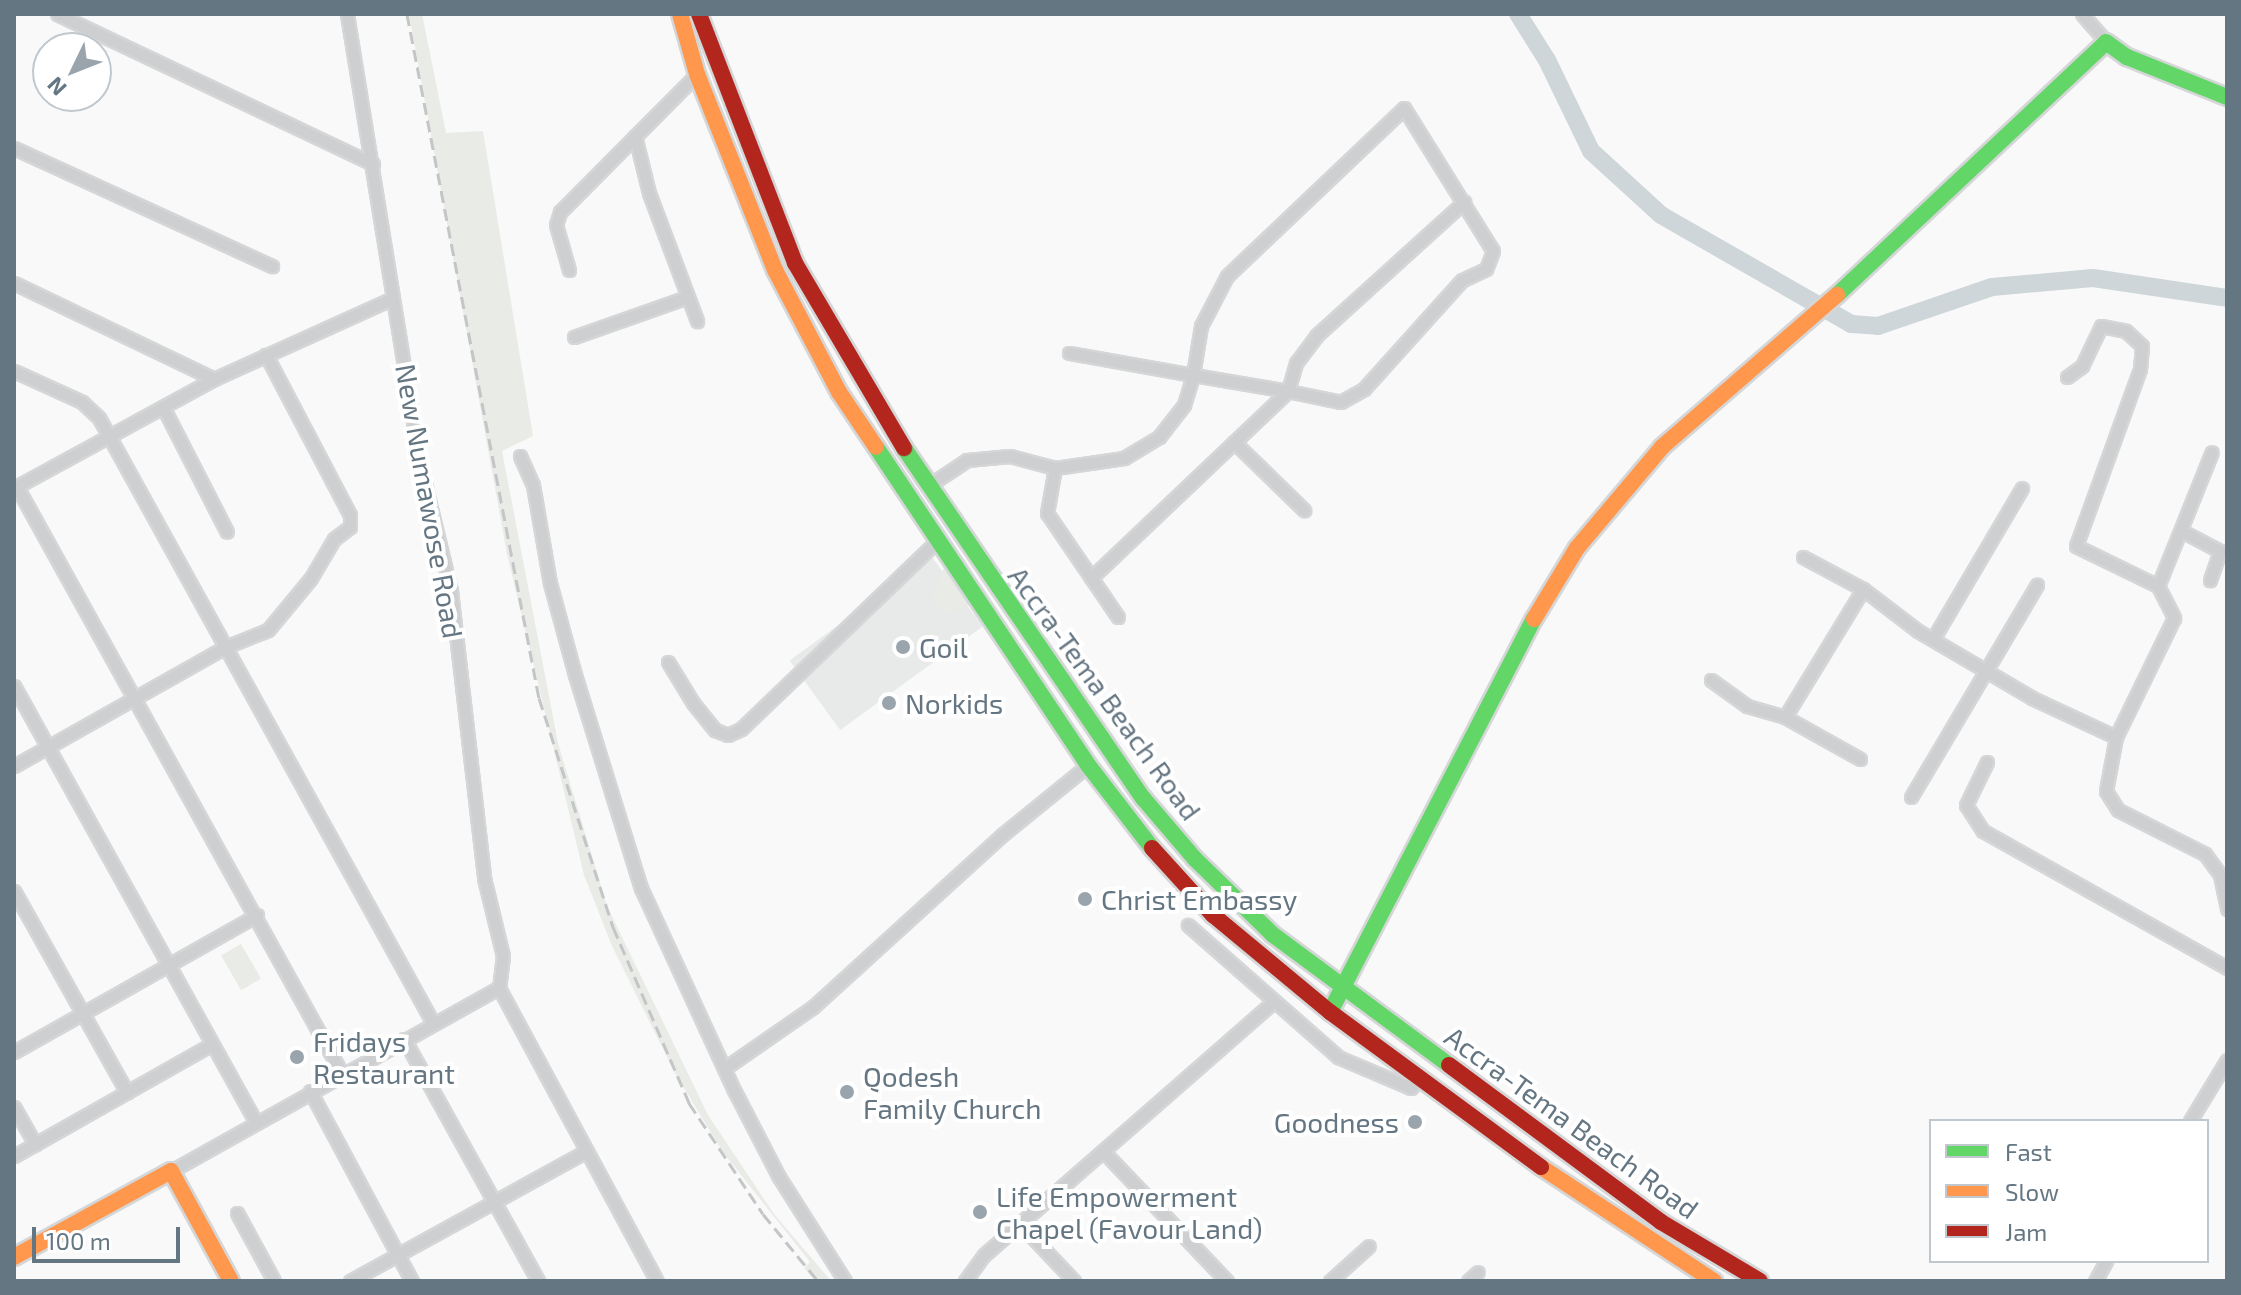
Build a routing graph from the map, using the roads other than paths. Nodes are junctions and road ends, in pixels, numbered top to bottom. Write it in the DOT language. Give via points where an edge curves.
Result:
graph roads {
  1 [pos="57,14"];
  2 [pos="347,14"];
  3 [pos="680,14"];
  4 [pos="699,14"];
  5 [pos="2082,14"];
  6 [pos="2106,42"];
  7 [pos="697,74"];
  8 [pos="2227,97"];
  9 [pos="635,136"];
  10 [pos="14,148"];
  11 [pos="373,164"];
  12 [pos="1464,202"];
  13 [pos="272,266"];
  14 [pos="569,270"];
  15 [pos="14,283"];
  16 [pos="393,298"];
  17 [pos="685,298"];
  18 [pos="697,321"];
  19 [pos="574,337"];
  20 [pos="1069,353"];
  21 [pos="266,355"];
  22 [pos="14,371"];
  23 [pos="1193,375"];
  24 [pos="2067,377"];
  25 [pos="214,379"];
  26 [pos="1288,391"];
  27 [pos="163,407"];
  28 [pos="106,437"];
  29 [pos="1234,442"];
  30 [pos="2212,452"];
  31 [pos="520,456"];
  32 [pos="1055,468"];
  33 [pos="928,486"];
  34 [pos="16,488"];
  35 [pos="2022,488"];
  36 [pos="1304,510"];
  37 [pos="2182,531"];
  38 [pos="227,532"];
  39 [pos="938,540"];
  40 [pos="1803,557"];
  41 [pos="1091,578"];
  42 [pos="2210,580"];
  43 [pos="2037,585"];
  44 [pos="2158,586"];
  45 [pos="1863,589"];
  46 [pos="1118,617"];
  47 [pos="1933,639"];
  48 [pos="223,648"];
  49 [pos="668,662"];
  50 [pos="1988,671"];
  51 [pos="1711,680"];
  52 [pos="14,686"];
  53 [pos="137,698"];
  54 [pos="1785,717"];
  55 [pos="2116,737"];
  56 [pos="50,746"];
  57 [pos="1108,752"];
  58 [pos="1860,759"];
  59 [pos="1987,762"];
  60 [pos="1088,765"];
  61 [pos="14,766"];
  62 [pos="1911,797"];
  63 [pos="14,891"];
  64 [pos="2227,909"];
  65 [pos="257,915"];
  66 [pos="1188,925"];
  67 [pos="169,965"];
  68 [pos="2227,968"];
  69 [pos="499,988"];
  70 [pos="1342,988"];
  71 [pos="1271,1004"];
  72 [pos="1330,1012"];
  73 [pos="83,1014"];
  74 [pos="433,1023"];
  75 [pos="404,1039"];
  76 [pos="212,1044"];
  77 [pos="14,1052"];
  78 [pos="2227,1060"];
  79 [pos="725,1068"];
  80 [pos="341,1072"];
  81 [pos="1419,1078"];
  82 [pos="310,1091"];
  83 [pos="127,1092"];
  84 [pos="14,1107"];
  85 [pos="2191,1119"];
  86 [pos="255,1121"];
  87 [pos="35,1144"];
  88 [pos="586,1151"];
  89 [pos="1103,1151"];
  90 [pos="14,1156"];
  91 [pos="171,1171"];
  92 [pos="496,1203"];
  93 [pos="237,1213"];
  94 [pos="1022,1226"];
  95 [pos="1369,1246"];
  96 [pos="398,1255"];
  97 [pos="14,1257"];
  98 [pos="2105,1263"];
  99 [pos="1478,1272"];
  100 [pos="231,1281"];
  101 [pos="274,1281"];
  102 [pos="350,1281"];
  103 [pos="412,1281"];
  104 [pos="538,1281"];
  105 [pos="657,1281"];
  106 [pos="845,1281"];
  107 [pos="965,1281"];
  108 [pos="1074,1281"];
  109 [pos="1227,1281"];
  110 [pos="1330,1281"];
  111 [pos="1468,1281"];
  112 [pos="1714,1281"];
  113 [pos="1760,1281"];
  114 [pos="2095,1281"];
  1 -- 11 [label="street"];
  2 -- 11 [label="street, New Numawose Road"];
  3 -- 7 [label="main road, Accra-Tema Beach Road"];
  4 -- 33 [label="main road, Accra-Tema Beach Road" via="795,263 859,381"];
  5 -- 6 [label="street"];
  6 -- 8 [label="main road" via="2127,57"];
  6 -- 70 [label="main road" via="1839,294 1662,447 1577,548 1503,670"];
  7 -- 9 [label="street"];
  7 -- 39 [label="main road, Accra-Tema Beach Road" via="797,315 839,392"];
  9 -- 14 [label="street" via="556,218"];
  9 -- 17 [label="street"];
  10 -- 13 [label="street"];
  11 -- 16 [label="street, New Numawose Road"];
  12 -- 23 [label="street" via="1411,111 1401,110 1227,276 1201,326"];
  12 -- 26 [label="street" via="1303,350"];
  12 -- 26 [label="street" via="1493,251 1486,269 1462,280 1364,389 1341,402"];
  15 -- 25 [label="street"];
  16 -- 21 [label="street"];
  16 -- 69 [label="street, New Numawose Road" via="420,463 451,591 484,878 503,956"];
  17 -- 18 [label="street"];
  17 -- 19 [label="street"];
  20 -- 23 [label="street"];
  21 -- 25 [label="street"];
  21 -- 48 [label="street" via="352,523 327,548 278,620"];
  22 -- 28 [label="street" via="90,408"];
  23 -- 26 [label="street"];
  23 -- 32 [label="street" via="1174,420 1144,448 1124,458"];
  24 -- 44 [label="street" via="2082,366 2101,326 2126,331 2142,346 2136,383 2076,546"];
  25 -- 27 [label="street"];
  26 -- 29 [label="street"];
  27 -- 28 [label="street"];
  27 -- 38 [label="street"];
  28 -- 34 [label="street"];
  28 -- 48 [label="street"];
  29 -- 36 [label="street"];
  29 -- 41 [label="street"];
  30 -- 37 [label="street"];
  31 -- 79 [label="street" via="533,485 550,583 575,675 641,888"];
  32 -- 33 [label="street" via="987,456 967,460"];
  32 -- 41 [label="street" via="1047,513"];
  33 -- 57 [label="main road, Accra-Tema Beach Road"];
  34 -- 53 [label="street"];
  35 -- 47 [label="street"];
  37 -- 42 [label="street" via="2220,551"];
  37 -- 44 [label="street"];
  39 -- 49 [label="street" via="741,729 728,735 715,730"];
  39 -- 60 [label="main road, Accra-Tema Beach Road"];
  40 -- 45 [label="street"];
  41 -- 46 [label="street"];
  43 -- 50 [label="street"];
  44 -- 55 [label="street" via="2171,609 2172,629"];
  45 -- 47 [label="street"];
  45 -- 54 [label="street"];
  47 -- 50 [label="street"];
  48 -- 53 [label="street"];
  48 -- 74 [label="street"];
  50 -- 55 [label="street"];
  50 -- 62 [label="street"];
  51 -- 54 [label="street" via="1747,706"];
  52 -- 56 [label="street"];
  53 -- 56 [label="street"];
  53 -- 65 [label="street"];
  54 -- 58 [label="street"];
  55 -- 64 [label="street" via="2109,799 2130,817 2205,854 2220,875"];
  56 -- 61 [label="street"];
  56 -- 67 [label="street"];
  57 -- 60 [label="main road"];
  57 -- 70 [label="main road, Accra-Tema Beach Road" via="1234,899"];
  59 -- 68 [label="street" via="1966,805 1983,831"];
  60 -- 72 [label="main road, Accra-Tema Beach Road" via="1168,868 1213,915"];
  60 -- 79 [label="street" via="1002,835 813,1007"];
  63 -- 73 [label="street"];
  65 -- 67 [label="street"];
  65 -- 80 [label="street"];
  66 -- 71 [label="street"];
  67 -- 73 [label="street"];
  67 -- 76 [label="street"];
  69 -- 74 [label="street"];
  69 -- 88 [label="street"];
  70 -- 72 [label="main road"];
  70 -- 113 [label="main road, Accra-Tema Beach Road" via="1661,1222"];
  71 -- 81 [label="street" via="1338,1057 1411,1088"];
  71 -- 89 [label="street"];
  72 -- 81 [label="main road, Accra-Tema Beach Road"];
  73 -- 77 [label="street"];
  73 -- 83 [label="street"];
  74 -- 75 [label="street"];
  75 -- 80 [label="street"];
  75 -- 92 [label="street"];
  76 -- 83 [label="street"];
  76 -- 86 [label="street"];
  78 -- 85 [label="street"];
  79 -- 106 [label="street" via="779,1177"];
  80 -- 82 [label="street"];
  81 -- 112 [label="main road, Accra-Tema Beach Road" via="1585,1199"];
  82 -- 86 [label="street"];
  82 -- 96 [label="street"];
  83 -- 87 [label="street"];
  84 -- 87 [label="street"];
  86 -- 91 [label="street"];
  87 -- 90 [label="street"];
  88 -- 92 [label="street"];
  88 -- 105 [label="street"];
  89 -- 94 [label="street"];
  89 -- 109 [label="street"];
  91 -- 97 [label="main road"];
  91 -- 100 [label="main road"];
  92 -- 96 [label="street"];
  92 -- 104 [label="street"];
  93 -- 101 [label="street"];
  94 -- 107 [label="street" via="984,1255"];
  94 -- 108 [label="street"];
  95 -- 110 [label="street"];
  96 -- 102 [label="street"];
  96 -- 103 [label="street"];
  98 -- 114 [label="street"];
  99 -- 111 [label="street"];
}
